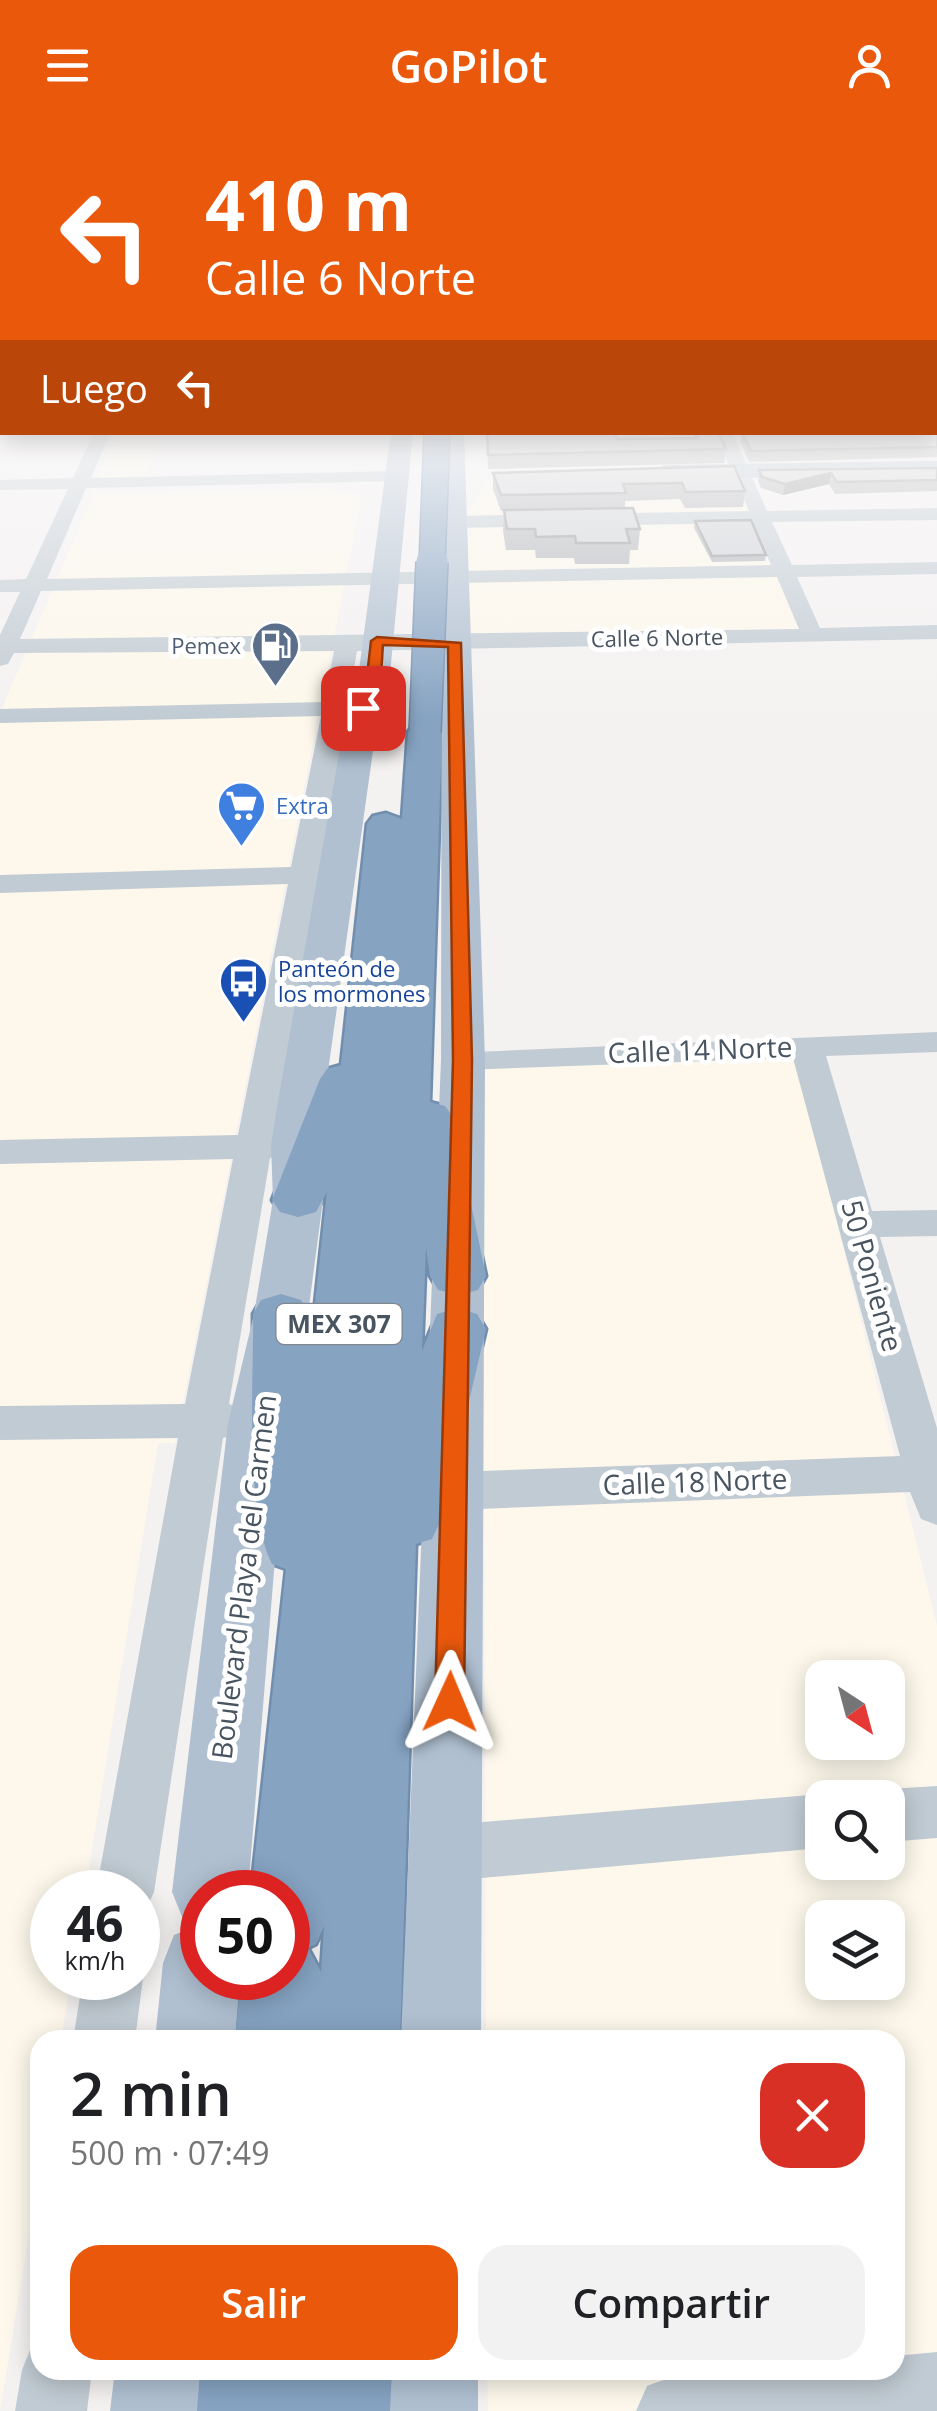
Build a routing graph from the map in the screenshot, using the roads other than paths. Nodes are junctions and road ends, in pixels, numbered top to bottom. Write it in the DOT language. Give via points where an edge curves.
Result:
graph roads {
  1 [pos="69,507"];
  2 [pos="393,507"];
  3 [pos="407,507"];
  4 [pos="420,507"];
  5 [pos="453,507"];
  6 [pos="466,507"];
  7 [pos="757,507"];
  8 [pos="937,514"];
  9 [pos="762,517"];
  10 [pos="453,520"];
  11 [pos="937,568"];
  12 [pos="784,571"];
  13 [pos="452,578"];
  14 [pos="385,579"];
  15 [pos="33,585"];
  16 [pos="0,586"];
  17 [pos="937,632"];
  18 [pos="812,634"];
  19 [pos="362,641"];
  20 [pos="455,643"];
  21 [pos="2,650"];
  22 [pos="0,716"];
  23 [pos="373,721"];
  24 [pos="323,875"];
  25 [pos="0,884"];
  26 [pos="414,1034"];
  27 [pos="937,1042"];
  28 [pos="806,1045"];
  29 [pos="276,1146"];
  30 [pos="0,1152"];
  31 [pos="298,1200"];
  32 [pos="937,1223"];
  33 [pos="857,1224"];
  34 [pos="457,1302"];
  35 [pos="281,1314"];
  36 [pos="204,1419"];
  37 [pos="0,1423"];
  38 [pos="257,1423"];
  39 [pos="934,1484"];
  40 [pos="454,1490"];
  41 [pos="380,1629"];
  42 [pos="308,1670"];
  43 [pos="937,1812"];
  44 [pos="905,1815"];
  45 [pos="805,1822"];
  46 [pos="447,1852"];
  47 [pos="130,1870"];
  48 [pos="212,1870"];
  49 [pos="292,1870"];
  50 [pos="110,2000"];
  51 [pos="199,2000"];
  52 [pos="280,2000"];
  53 [pos="105,2030"];
  54 [pos="196,2030"];
  55 [pos="278,2030"];
  56 [pos="359,2030"];
  57 [pos="441,2030"];
  58 [pos="56,2380"];
  59 [pos="160,2380"];
  60 [pos="248,2380"];
  61 [pos="343,2380"];
  62 [pos="432,2380"];
  63 [pos="937,2388"];
  64 [pos="51,2411"];
  65 [pos="157,2411"];
  66 [pos="246,2411"];
  67 [pos="341,2411"];
  68 [pos="430,2411"];
  69 [pos="672,2411"];
  1 -- 15 [label="street"];
  2 -- 14 [label="main road, Boulevard Playa del Carmen"];
  3 -- 23 [label="highway, MEX 307"];
  4 -- 23 [label="highway, MEX 307, bridge"];
  5 -- 10 [label="main road"];
  6 -- 10 [label="main road"];
  7 -- 9 [label="street"];
  8 -- 9 [label="street"];
  9 -- 10 [label="street"];
  9 -- 12 [label="street"];
  10 -- 13 [label="main road"];
  11 -- 12 [label="street"];
  12 -- 13 [label="street"];
  12 -- 18 [label="street"];
  13 -- 14 [label="street"];
  13 -- 20 [label="main road"];
  14 -- 15 [label="street"];
  14 -- 19 [label="main road, Boulevard Playa del Carmen"];
  15 -- 16 [label="street"];
  15 -- 21 [label="street"];
  17 -- 18 [label="street, Calle 6 Norte"];
  18 -- 20 [label="street, Calle 6 Norte"];
  19 -- 20 [label="street, Calle 6 Norte"];
  19 -- 21 [label="street, Calle 6 Norte"];
  19 -- 23 [label="main road, Boulevard Playa del Carmen"];
  20 -- 26 [label="main road"];
  22 -- 23 [label="street"];
  23 -- 24 [label="main road, Boulevard Playa del Carmen" via="335,792"];
  23 -- 26 [label="highway, MEX 307"];
  24 -- 25 [label="street"];
  24 -- 29 [label="main road, Boulevard Playa del Carmen"];
  26 -- 28 [label="street, Calle 14 Norte"];
  26 -- 31 [label="highway"];
  26 -- 34 [label="main road"];
  26 -- 41 [label="highway, MEX 307"];
  26 -- 42 [label="highway, MEX 307"];
  27 -- 28 [label="street, Calle 14 Norte"];
  28 -- 33 [label="street, 50 Poniente"];
  29 -- 30 [label="street"];
  29 -- 31 [label="main road, Boulevard Playa del Carmen"];
  29 -- 36 [label="street"];
  31 -- 35 [label="main road, Boulevard Playa del Carmen"];
  32 -- 33 [label="street"];
  33 -- 39 [label="street, 50 Poniente"];
  34 -- 40 [label="main road"];
  34 -- 41 [label="highway"];
  35 -- 38 [label="main road, Boulevard Playa del Carmen"];
  35 -- 42 [label="highway" via="286,1457"];
  36 -- 37 [label="street"];
  36 -- 38 [label="street"];
  36 -- 47 [label="street"];
  38 -- 48 [label="main road, Boulevard Playa del Carmen"];
  39 -- 40 [label="street, Calle 18 Norte"];
  40 -- 46 [label="main road"];
  41 -- 56 [label="highway, MEX 307"];
  42 -- 49 [label="highway, MEX 307"];
  43 -- 44 [label="street"];
  45 -- 46 [label="street"];
  46 -- 57 [label="main road"];
  50 -- 53 [label="street"];
  51 -- 54 [label="main road"];
  52 -- 55 [label="highway"];
  58 -- 64 [label="street"];
  59 -- 65 [label="main road"];
  60 -- 66 [label="highway"];
  61 -- 67 [label="highway"];
  62 -- 68 [label="main road"];
  63 -- 69 [label="street"];
}
